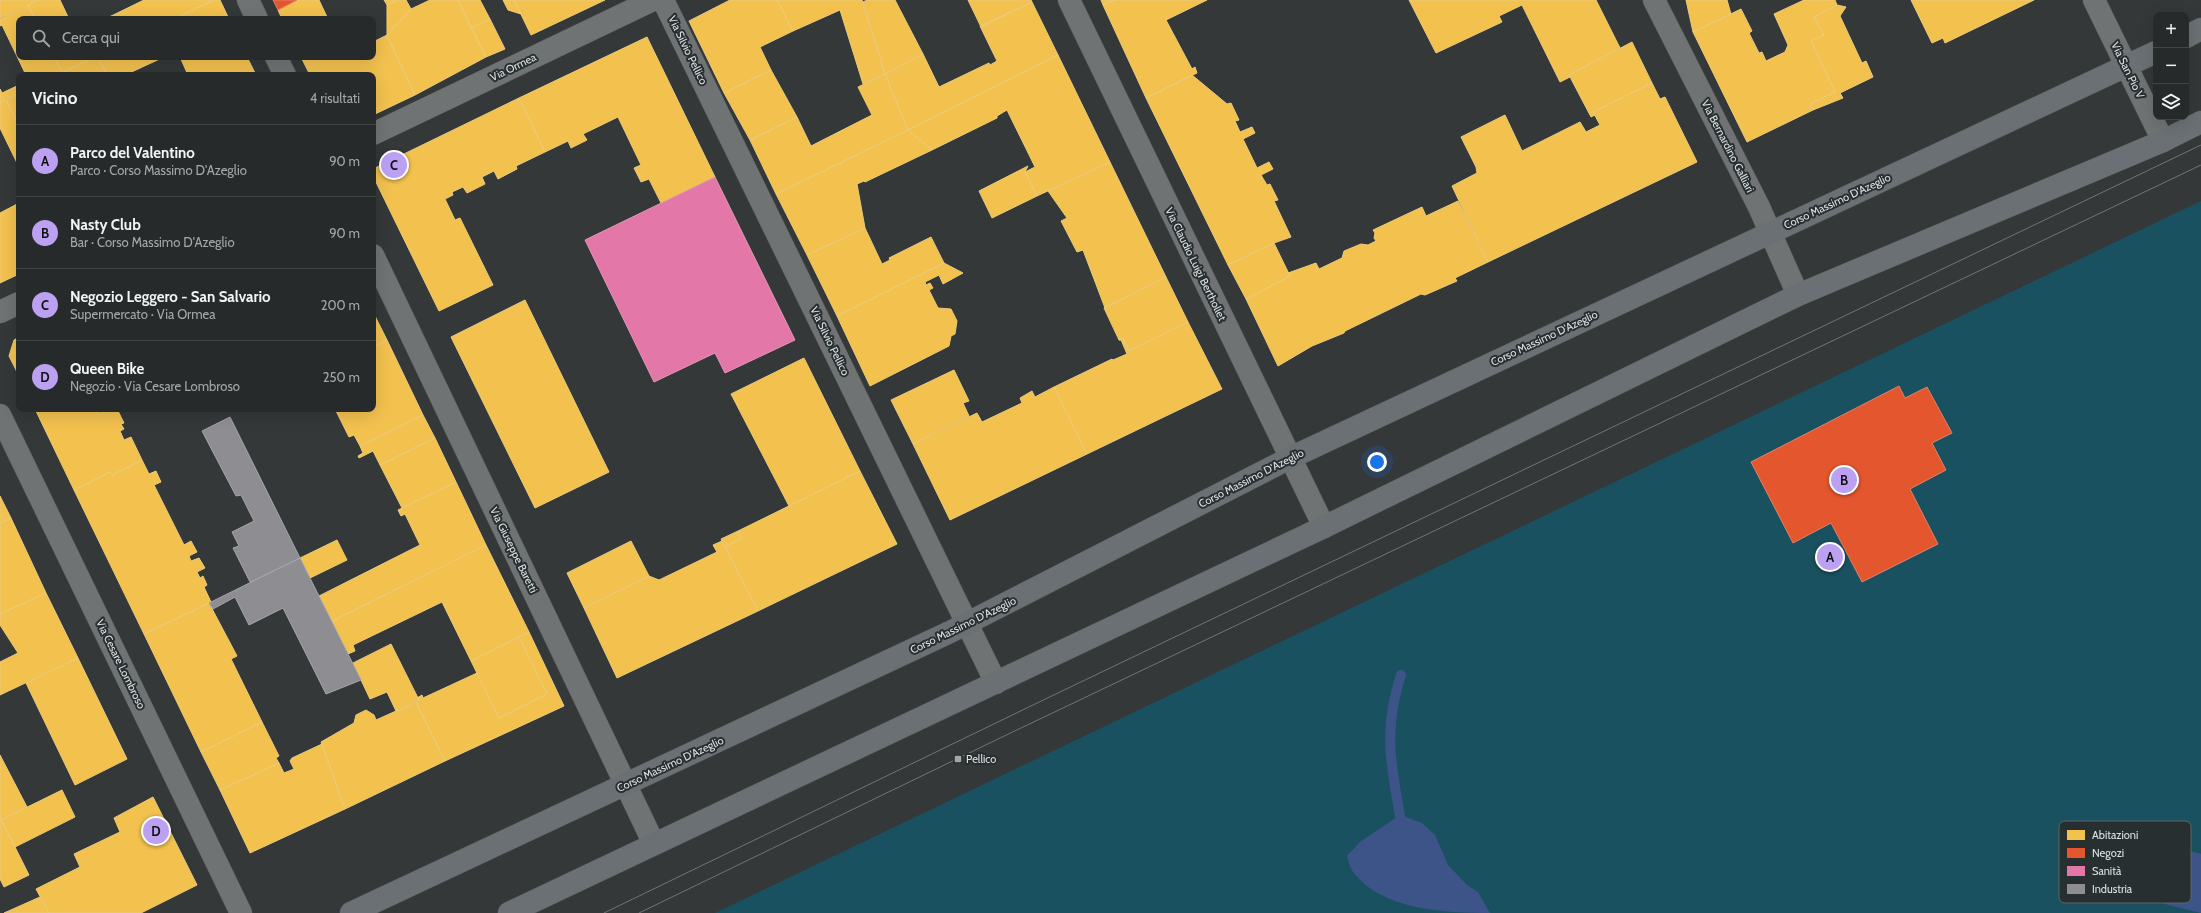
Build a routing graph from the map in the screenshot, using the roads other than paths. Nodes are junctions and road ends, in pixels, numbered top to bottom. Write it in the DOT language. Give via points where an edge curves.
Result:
graph roads {
  1 [pos="248,0"];
  2 [pos="653,0"];
  3 [pos="663,0"];
  4 [pos="1069,0"];
  5 [pos="1654,0"];
  6 [pos="2094,0"];
  7 [pos="256,16"];
  8 [pos="2201,29"];
  9 [pos="2189,35"];
  10 [pos="2153,54"];
  11 [pos="278,60"];
  12 [pos="2126,67"];
  13 [pos="284,72"];
  14 [pos="2201,122"];
  15 [pos="376,133"];
  16 [pos="2163,141"];
  17 [pos="1770,232"];
  18 [pos="376,261"];
  19 [pos="1798,295"];
  20 [pos="16,304"];
  21 [pos="0,312"];
  22 [pos="0,415"];
  23 [pos="1290,458"];
  24 [pos="1324,527"];
  25 [pos="967,623"];
  26 [pos="996,683"];
  27 [pos="626,785"];
  28 [pos="654,844"];
  29 [pos="241,913"];
  30 [pos="351,913"];
  31 [pos="509,913"];
  1 -- 7 [label="street"];
  2 -- 15 [label="street, Via Ormea"];
  3 -- 25 [label="street, Via Silvio Pellico"];
  4 -- 23 [label="street, Via Claudio Luigi Berthollet"];
  5 -- 17 [label="street, Via Bernardino Galliari"];
  6 -- 12 [label="street, Via San Pio V"];
  8 -- 9 [label="main road"];
  10 -- 12 [label="main road, Corso Massimo D'Azeglio"];
  11 -- 13 [label="street"];
  12 -- 16 [label="street, Via San Pio V"];
  12 -- 17 [label="main road, Corso Massimo D'Azeglio"];
  14 -- 16 [label="main road"];
  16 -- 19 [label="main road"];
  17 -- 19 [label="street, Via Bernardino Galliari"];
  17 -- 23 [label="main road, Corso Massimo D'Azeglio"];
  18 -- 27 [label="street, Via Giuseppe Baretti"];
  19 -- 24 [label="main road"];
  20 -- 21 [label="street"];
  22 -- 29 [label="street, Via Cesare Lombroso"];
  23 -- 24 [label="street, Via Claudio Luigi Berthollet"];
  23 -- 25 [label="main road, Corso Massimo D'Azeglio"];
  24 -- 26 [label="main road"];
  25 -- 26 [label="street, Via Silvio Pellico"];
  25 -- 27 [label="main road, Corso Massimo D'Azeglio"];
  26 -- 28 [label="main road"];
  27 -- 28 [label="street, Via Giuseppe Baretti"];
  27 -- 30 [label="main road, Corso Massimo D'Azeglio"];
  28 -- 31 [label="main road"];
}
